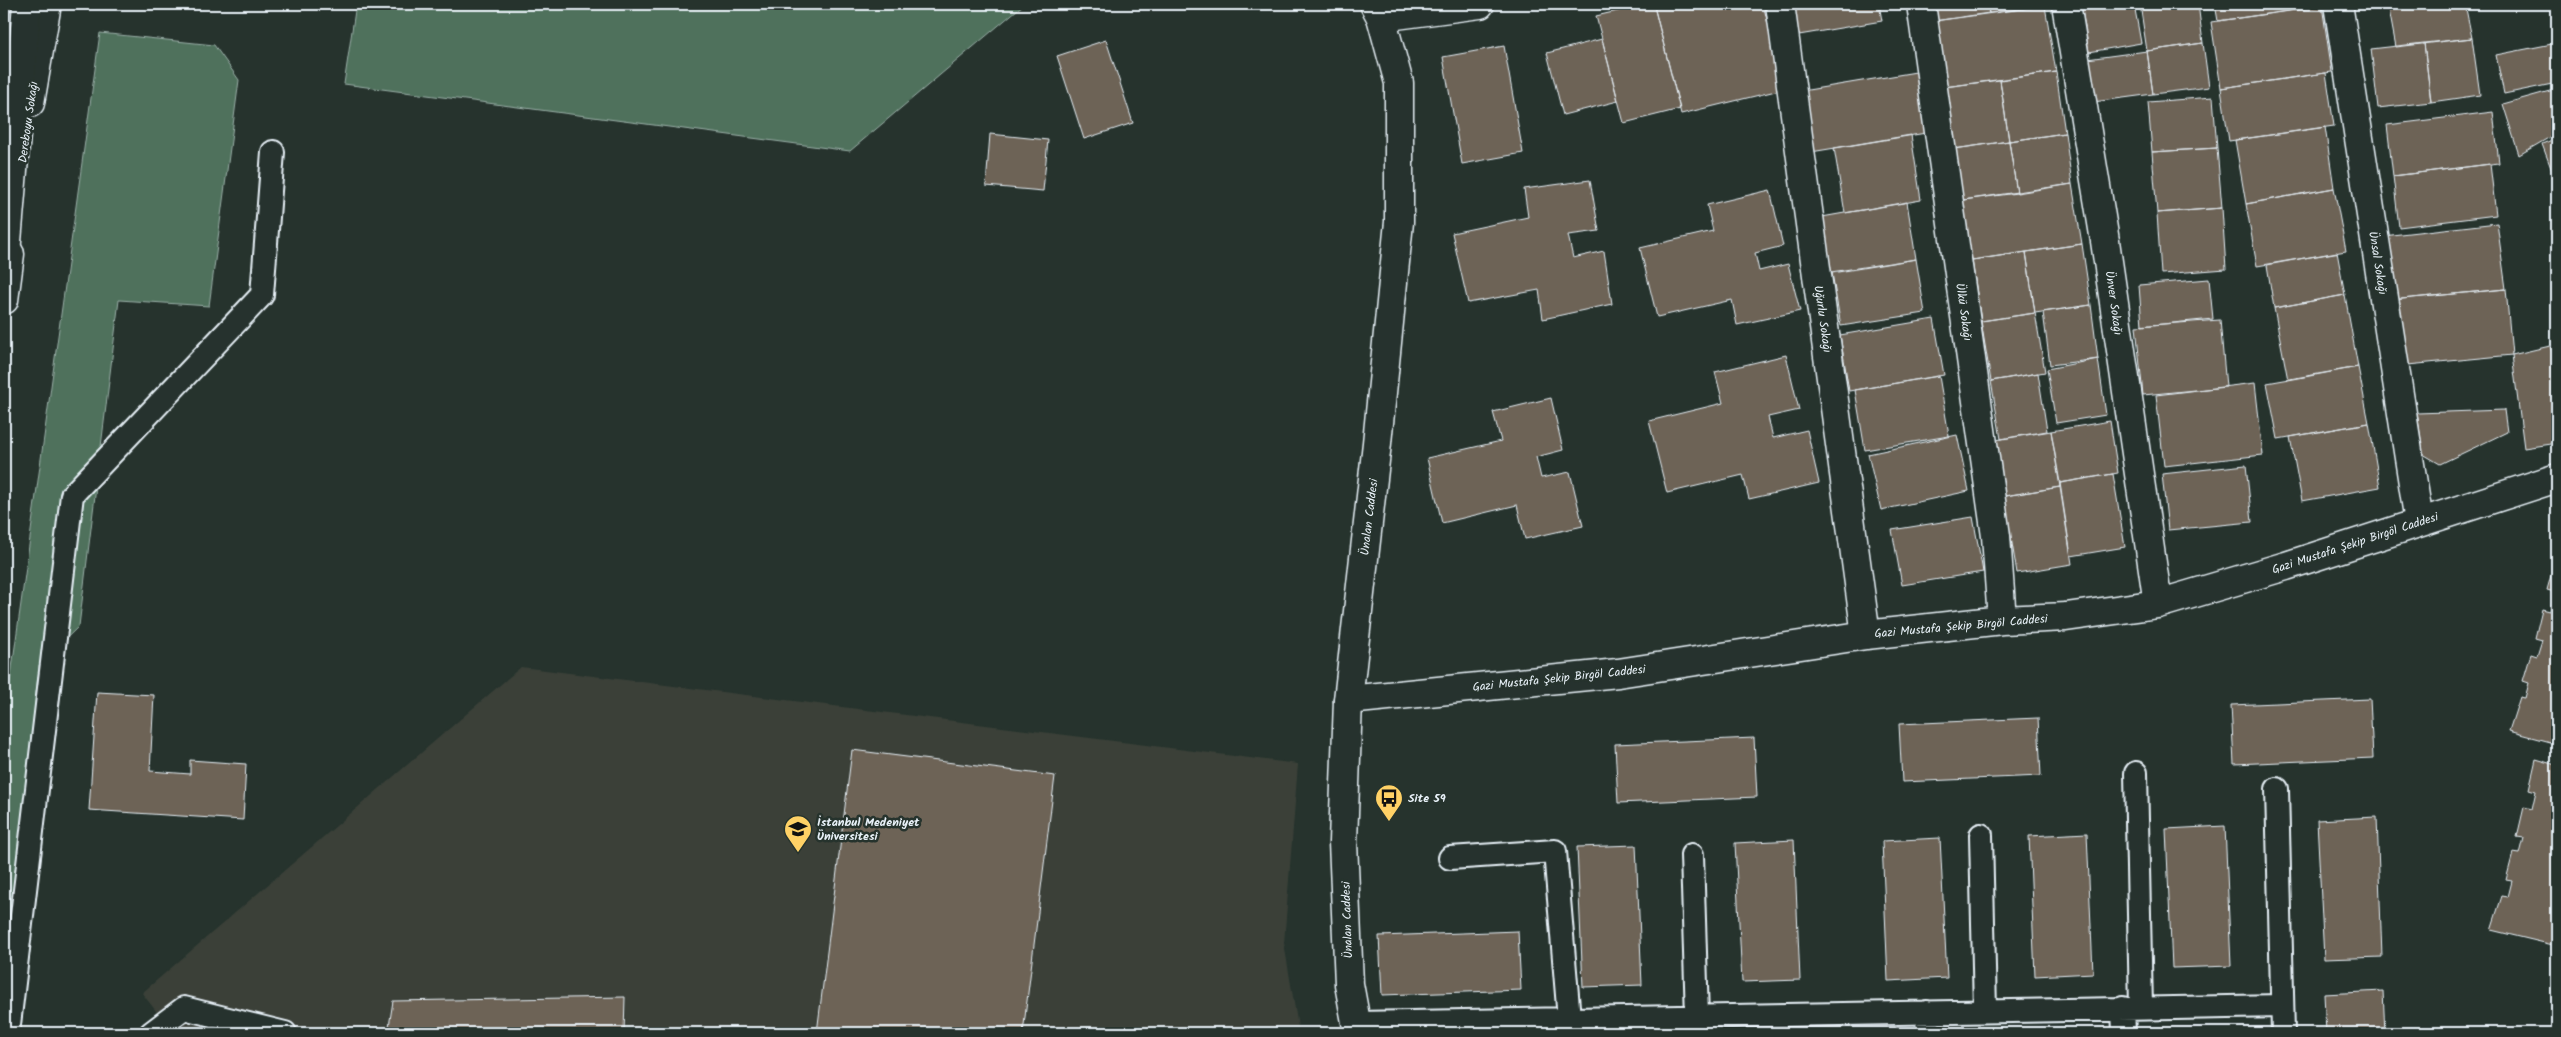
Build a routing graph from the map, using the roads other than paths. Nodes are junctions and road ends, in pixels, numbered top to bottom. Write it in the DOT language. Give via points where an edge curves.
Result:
graph roads {
  1 [pos="28,4"];
  2 [pos="47,4"];
  3 [pos="1480,4"];
  4 [pos="1780,4"];
  5 [pos="1920,4"];
  6 [pos="2066,4"];
  7 [pos="2338,4"];
  8 [pos="1385,8"];
  9 [pos="274,152"];
  10 [pos="4,277"];
  11 [pos="4,300"];
  12 [pos="2557,478"];
  13 [pos="2419,522"];
  14 [pos="2158,604"];
  15 [pos="2002,620"];
  16 [pos="1866,635"];
  17 [pos="1348,700"];
  18 [pos="2136,773"];
  19 [pos="2277,789"];
  20 [pos="1981,834"];
  21 [pos="1692,855"];
  22 [pos="1450,858"];
  23 [pos="2282,1006"];
  24 [pos="2132,1008"];
  25 [pos="1985,1011"];
  26 [pos="1697,1017"];
  27 [pos="1569,1019"];
  28 [pos="1927,1023"];
  29 [pos="1760,1024"];
  30 [pos="1595,1026"];
  31 [pos="1357,1028"];
  32 [pos="8,1033"];
  33 [pos="151,1033"];
  34 [pos="285,1033"];
  35 [pos="2124,1033"];
  36 [pos="2283,1033"];
  1 -- 10 [label="main road"];
  2 -- 11 [label="main road, Dereboyu Sokağı"];
  3 -- 8 [label="main road"];
  4 -- 16 [label="main road, Uğurlu Sokağı"];
  5 -- 15 [label="main road, Ülkü Sokağı" via="1996,536"];
  6 -- 14 [label="main road, Ünver Sokağı" via="2105,241"];
  7 -- 13 [label="main road, Ünsal Sokağı"];
  8 -- 17 [label="main road, Ünalan Caddesi" via="1399,83 1399,222 1378,443"];
  9 -- 32 [label="lane" via="262,295 72,495"];
  12 -- 13 [label="main road, Gazi Mustafa Şekip Birgöl Caddesi"];
  13 -- 14 [label="main road, Gazi Mustafa Şekip Birgöl Caddesi"];
  14 -- 15 [label="main road, Gazi Mustafa Şekip Birgöl Caddesi" via="2066,617"];
  15 -- 16 [label="main road, Gazi Mustafa Şekip Birgöl Caddesi"];
  16 -- 17 [label="main road, Gazi Mustafa Şekip Birgöl Caddesi" via="1618,673"];
  17 -- 31 [label="main road, Ünalan Caddesi" via="1344,842 1349,984"];
  18 -- 24 [label="lane"];
  19 -- 23 [label="lane"];
  20 -- 25 [label="lane"];
  21 -- 26 [label="lane"];
  22 -- 27 [label="lane" via="1555,851"];
  23 -- 24 [label="lane"];
  23 -- 36 [label="lane"];
  24 -- 25 [label="lane"];
  24 -- 35 [label="lane"];
  25 -- 28 [label="lane"];
  26 -- 29 [label="lane"];
  26 -- 30 [label="lane"];
  27 -- 30 [label="lane"];
  27 -- 31 [label="lane"];
  28 -- 29 [label="lane"];
  33 -- 34 [label="lane" via="184,1008"];
}
